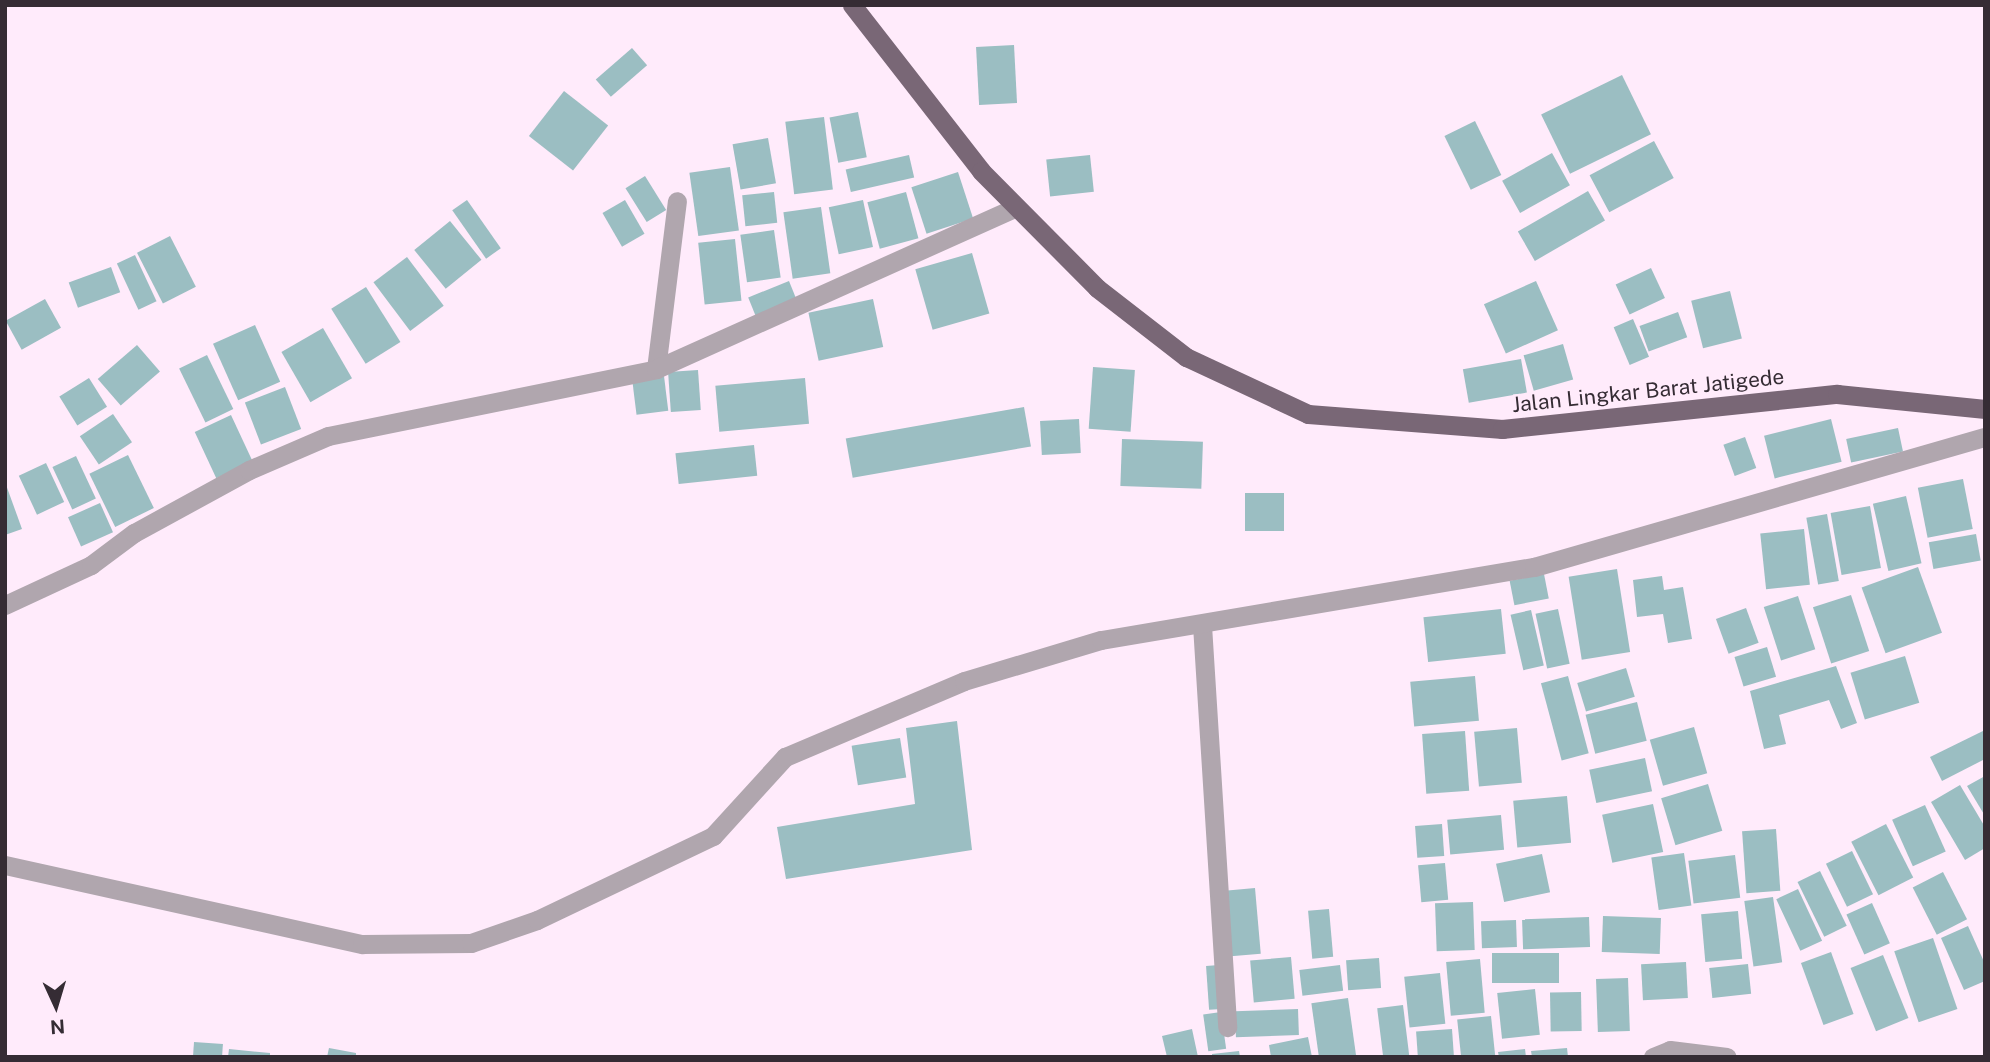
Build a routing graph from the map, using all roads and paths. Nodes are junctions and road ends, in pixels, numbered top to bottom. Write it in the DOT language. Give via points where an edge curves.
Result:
graph roads {
  1 [pos="852,5"];
  2 [pos="677,201"];
  3 [pos="1015,208"];
  4 [pos="656,369"];
  5 [pos="1985,409"];
  6 [pos="1985,437"];
  7 [pos="5,605"];
  8 [pos="1202,625"];
  9 [pos="5,864"];
  10 [pos="1227,1027"];
  11 [pos="1653,1057"];
  12 [pos="1727,1057"];
  1 -- 3 [label="main road, Jalan Lingkar Barat Jatigede"];
  2 -- 4 [label="street"];
  3 -- 4 [label="street"];
  3 -- 5 [label="main road, Jalan Lingkar Barat Jatigede" via="1097,288 1186,357 1308,414 1502,429 1837,394"];
  4 -- 7 [label="street" via="328,436 249,470 134,533 91,565"];
  6 -- 8 [label="street" via="1534,567"];
  8 -- 9 [label="street" via="1101,640 964,681 785,757 713,836 537,920 471,943 362,944"];
  8 -- 10 [label="street"];
  11 -- 12 [label="street" via="1693,1050"];
}
